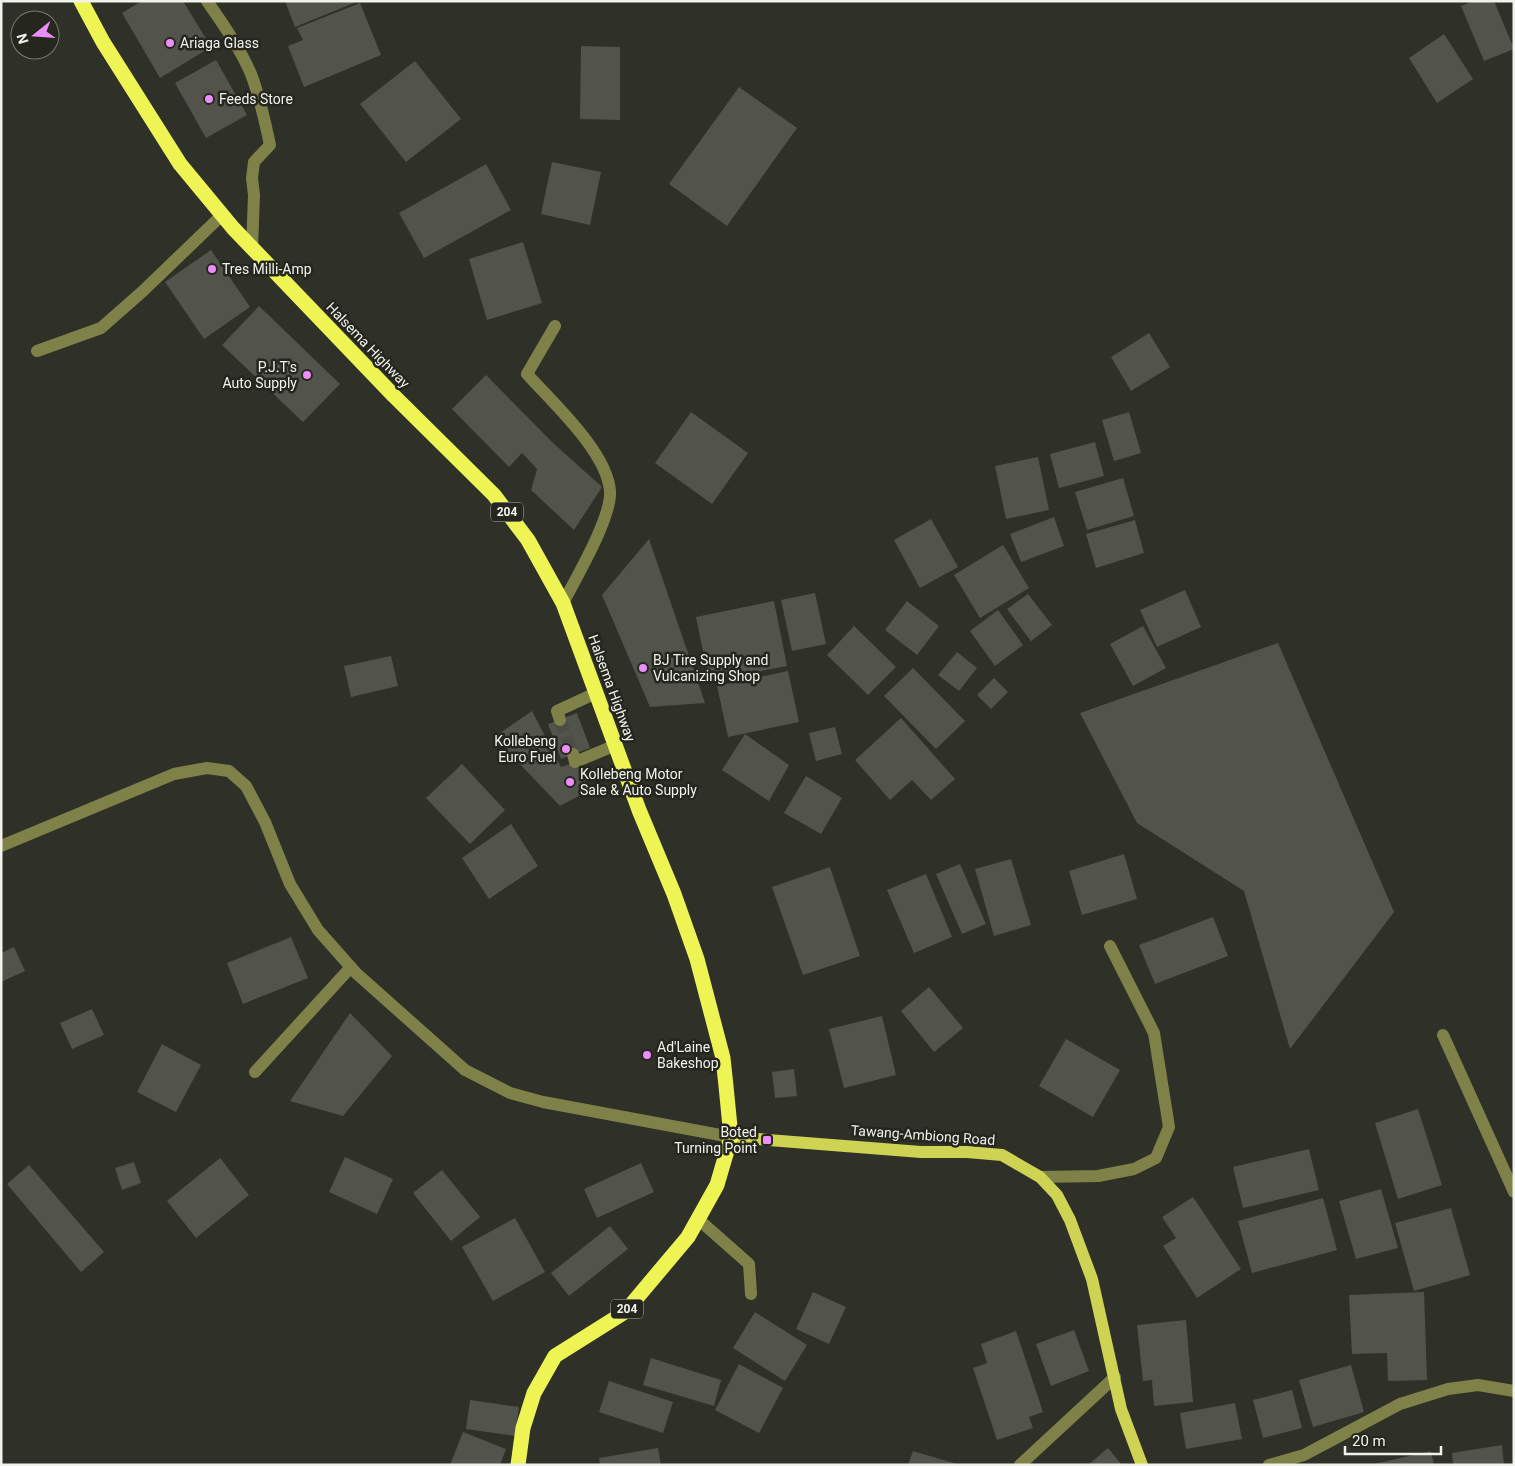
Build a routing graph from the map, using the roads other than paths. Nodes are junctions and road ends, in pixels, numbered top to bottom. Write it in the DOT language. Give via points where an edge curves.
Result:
graph roads {
  1 [pos="81,1"];
  2 [pos="207,1"];
  3 [pos="222,215"];
  4 [pos="252,248"];
  5 [pos="555,326"];
  6 [pos="37,351"];
  7 [pos="563,603"];
  8 [pos="596,693"];
  9 [pos="560,720"];
  10 [pos="616,745"];
  11 [pos="573,754"];
  12 [pos="1,846"];
  13 [pos="1110,946"];
  14 [pos="351,967"];
  15 [pos="1443,1035"];
  16 [pos="255,1072"];
  17 [pos="731,1138"];
  18 [pos="1040,1177"];
  19 [pos="1514,1192"];
  20 [pos="698,1220"];
  21 [pos="751,1294"];
  22 [pos="1114,1377"];
  23 [pos="1514,1391"];
  24 [pos="518,1465"];
  25 [pos="1020,1465"];
  26 [pos="1142,1465"];
  27 [pos="1269,1465"];
  1 -- 3 [label="highway, Halsema Highway / 204" via="180,164"];
  2 -- 4 [label="street" via="251,74 270,145 254,162"];
  3 -- 4 [label="highway, Halsema Highway / 204"];
  3 -- 6 [label="street" via="101,328"];
  4 -- 7 [label="highway, Halsema Highway / 204" via="494,495 528,540"];
  5 -- 7 [label="street" via="527,374 598,456 610,491 608,507 594,542"];
  7 -- 8 [label="highway, Halsema Highway / 204"];
  8 -- 9 [label="street" via="557,711"];
  8 -- 10 [label="highway, Halsema Highway / 204"];
  10 -- 11 [label="street" via="575,762"];
  10 -- 17 [label="highway, Halsema Highway / 204" via="696,959 722,1058"];
  12 -- 14 [label="street" via="174,774 207,768 229,771 246,786 265,822 290,884 318,930"];
  13 -- 18 [label="street" via="1154,1033 1169,1127 1156,1158 1134,1169 1098,1176"];
  14 -- 16 [label="street"];
  14 -- 17 [label="street" via="466,1070 510,1093"];
  15 -- 19 [label="street"];
  17 -- 18 [label="main road, Tawang-Ambiong Road" via="1002,1155"];
  17 -- 20 [label="highway, Halsema Highway / 204" via="717,1185"];
  18 -- 22 [label="main road, Tawang-Ambiong Road" via="1057,1195 1079,1242 1092,1279"];
  20 -- 21 [label="street" via="749,1264"];
  20 -- 24 [label="highway, Halsema Highway / 204" via="688,1238 625,1312 555,1356 534,1392 523,1428"];
  22 -- 25 [label="street"];
  22 -- 26 [label="main road, Tawang-Ambiong Road" via="1121,1409"];
  23 -- 27 [label="street" via="1478,1385 1448,1389 1400,1404 1304,1455"];
}
